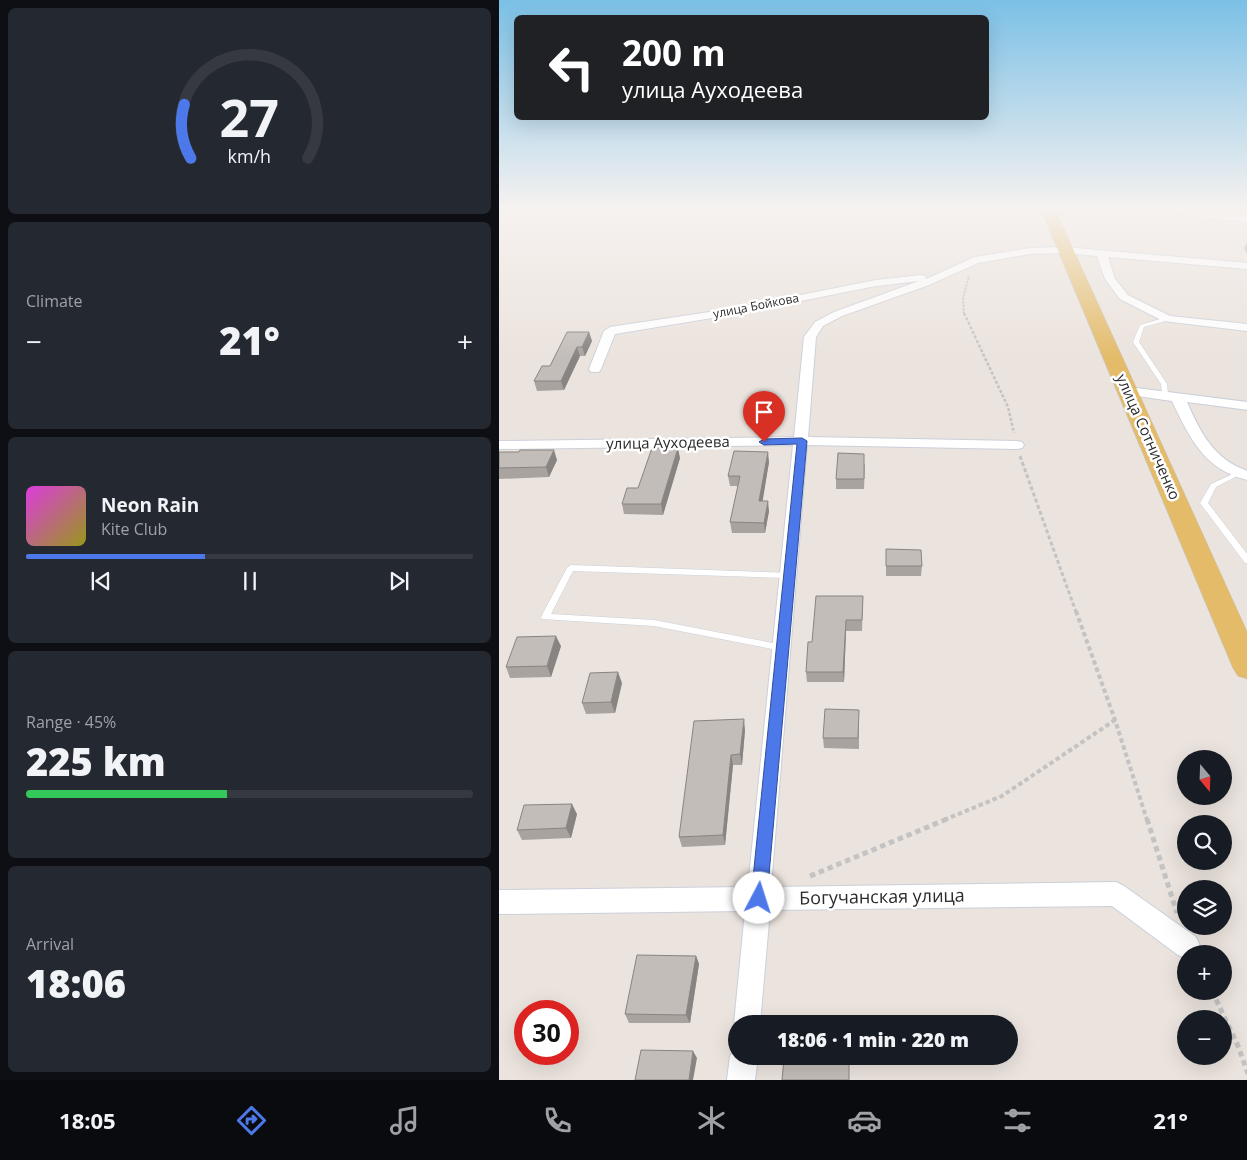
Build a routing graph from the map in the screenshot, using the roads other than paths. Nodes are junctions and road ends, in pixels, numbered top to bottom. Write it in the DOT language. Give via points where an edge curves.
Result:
graph roads {
  1 [pos="991,257"];
  2 [pos="1067,257"];
  3 [pos="1103,257"];
  4 [pos="1157,257"];
  5 [pos="1247,266"];
  6 [pos="943,275"];
  7 [pos="1167,319"];
  8 [pos="1247,328"];
  9 [pos="595,370"];
  10 [pos="1128,390"];
  11 [pos="1171,395"];
  12 [pos="1247,406"];
  13 [pos="802,441"];
  14 [pos="499,445"];
  15 [pos="1017,445"];
  16 [pos="1242,475"];
  17 [pos="1247,561"];
  18 [pos="789,575"];
  19 [pos="1240,631"];
  20 [pos="783,648"];
  21 [pos="1247,668"];
  22 [pos="759,898"];
  23 [pos="499,902"];
  24 [pos="1186,945"];
  25 [pos="748,1015"];
  26 [pos="742,1065"];
  27 [pos="741,1080"];
  1 -- 6 [label="street" via="975,260"];
  2 -- 10 [label="main road, улица Сотниченко"];
  3 -- 7 [label="street" via="1110,279 1124,297"];
  4 -- 5 [label="street"];
  6 -- 9 [label="street, улица Бойкова" via="876,283 736,311 610,331"];
  6 -- 13 [label="street" via="819,324 811,337"];
  7 -- 8 [label="street"];
  7 -- 11 [label="lane" via="1142,326 1136,342"];
  10 -- 11 [label="street"];
  10 -- 19 [label="main road, улица Сотниченко"];
  11 -- 12 [label="street"];
  11 -- 16 [label="street" via="1209,455"];
  13 -- 14 [label="street, улица Ауходеева"];
  13 -- 15 [label="street, улица Ауходеева"];
  13 -- 18 [label="street"];
  16 -- 17 [label="lane" via="1213,486 1204,504"];
  18 -- 20 [label="street"];
  18 -- 20 [label="lane" via="571,568 545,617 654,623"];
  19 -- 21 [label="main road, улица Сотниченко"];
  20 -- 22 [label="street"];
  22 -- 23 [label="street, Богучанская улица"];
  22 -- 24 [label="street, Богучанская улица" via="1116,894"];
  22 -- 25 [label="street"];
  26 -- 27 [label="street"];
}
